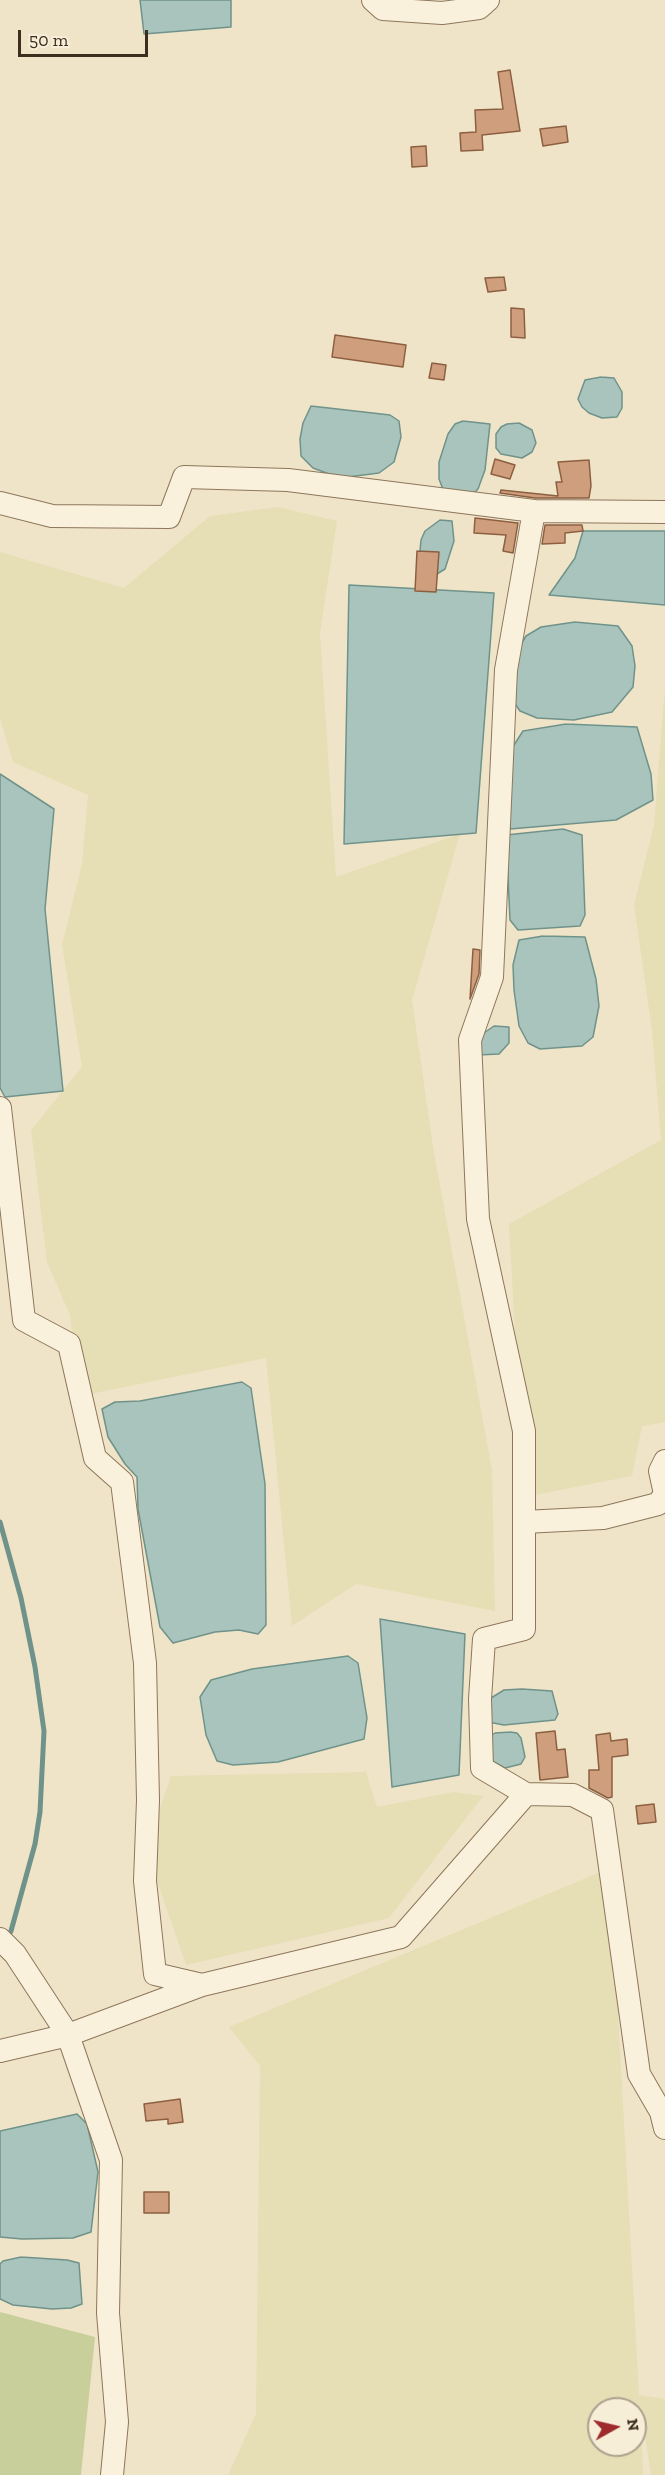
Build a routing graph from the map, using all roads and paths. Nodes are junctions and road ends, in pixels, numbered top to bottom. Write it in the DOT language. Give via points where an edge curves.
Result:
graph roads {
  1 [pos="373,0"];
  2 [pos="488,0"];
  3 [pos="0,503"];
  4 [pos="534,511"];
  5 [pos="665,512"];
  6 [pos="0,1108"];
  7 [pos="665,1461"];
  8 [pos="524,1522"];
  9 [pos="526,1794"];
  10 [pos="8,1946"];
  11 [pos="202,1984"];
  12 [pos="68,2035"];
  13 [pos="0,2051"];
  14 [pos="665,2128"];
  15 [pos="112,2475"];
  1 -- 2 [label="street" via="382,9 441,12 479,8"];
  3 -- 4 [label="street" via="52,516 169,517 184,477 288,480"];
  4 -- 5 [label="street"];
  4 -- 8 [label="street" via="506,670 492,977 470,1040 478,1219 524,1431"];
  6 -- 11 [label="street" via="24,1320 69,1344 95,1458 122,1482 145,1663 145,1881 155,1974"];
  7 -- 8 [label="street" via="660,1471 665,1494 658,1504 603,1518"];
  8 -- 9 [label="street" via="524,1629 484,1639 480,1699 482,1767"];
  9 -- 11 [label="street" via="401,1937"];
  9 -- 14 [label="street" via="573,1795 602,1810 639,2074 661,2112"];
  10 -- 12 [label="street"];
  11 -- 12 [label="street"];
  12 -- 13 [label="street"];
  12 -- 15 [label="street" via="111,2160 108,2313 117,2422"];
}
